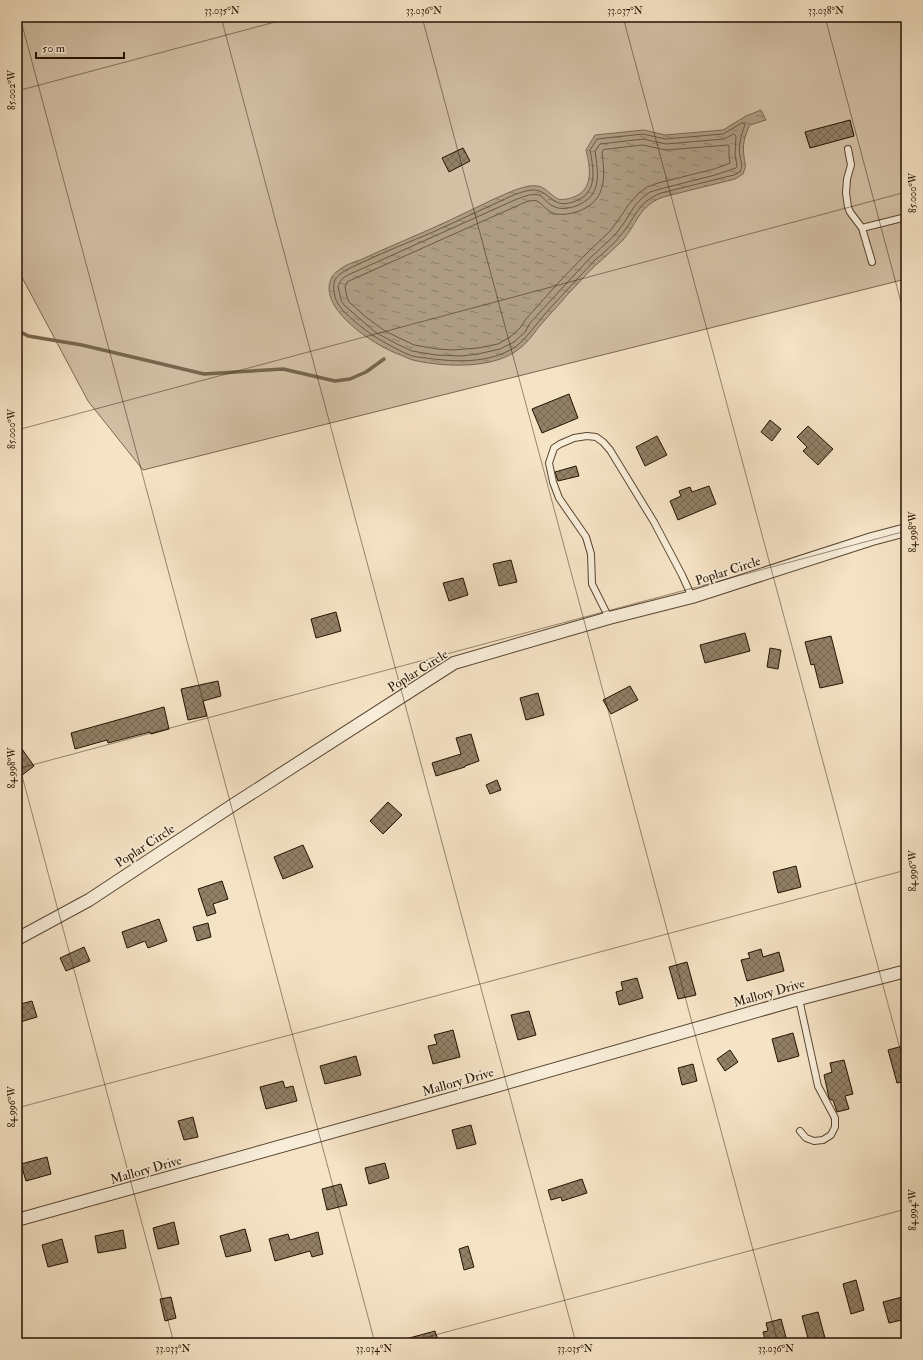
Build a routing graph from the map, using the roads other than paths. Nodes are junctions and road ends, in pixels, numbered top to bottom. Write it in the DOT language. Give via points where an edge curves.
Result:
graph roads {
  1 [pos="848,149"];
  2 [pos="906,217"];
  3 [pos="862,228"];
  4 [pos="872,262"];
  5 [pos="906,530"];
  6 [pos="692,597"];
  7 [pos="608,618"];
  8 [pos="17,938"];
  9 [pos="906,970"];
  10 [pos="799,999"];
  11 [pos="800,1131"];
  12 [pos="17,1220"];
  1 -- 3 [label="lane" via="851,165 846,193 848,207"];
  2 -- 3 [label="lane"];
  3 -- 4 [label="lane"];
  5 -- 6 [label="street, Poplar Circle"];
  6 -- 7 [label="street, Poplar Circle"];
  6 -- 7 [label="lane" via="654,522 610,450 596,437 574,438 554,448 548,463 560,498 586,537 591,554 592,584"];
  7 -- 8 [label="street, Poplar Circle" via="454,663 89,900"];
  9 -- 10 [label="street, Mallory Drive"];
  10 -- 11 [label="lane" via="818,1086 835,1118 835,1127 831,1135 823,1140 814,1141 806,1138"];
  10 -- 12 [label="street, Mallory Drive"];
}
